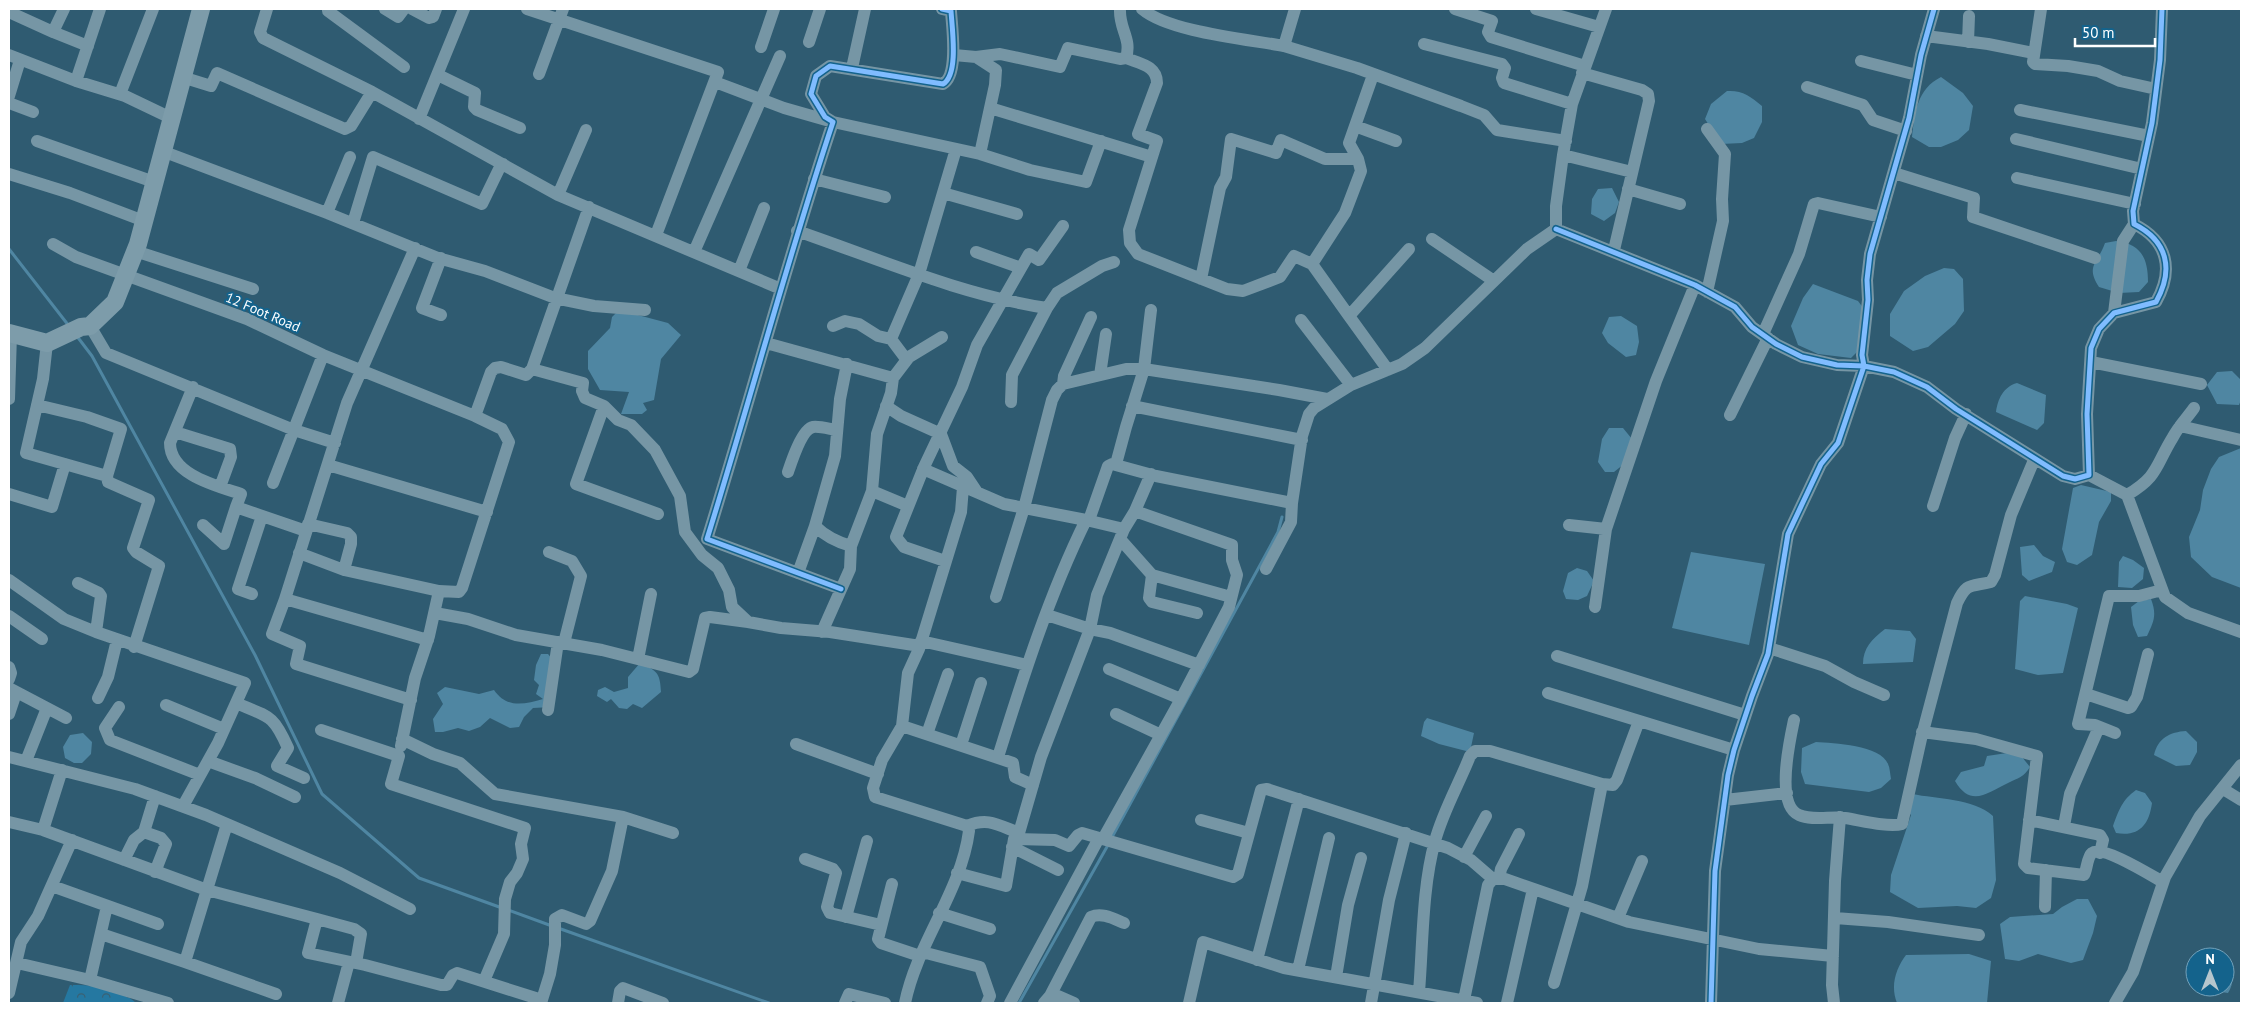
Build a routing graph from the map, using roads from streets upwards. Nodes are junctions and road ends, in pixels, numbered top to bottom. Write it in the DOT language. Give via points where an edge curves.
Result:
graph roads {
  1 [pos="64,9"];
  2 [pos="100,9"];
  3 [pos="153,9"];
  4 [pos="201,9"];
  5 [pos="267,9"];
  6 [pos="328,9"];
  7 [pos="384,9"];
  8 [pos="404,9"];
  9 [pos="412,9"];
  10 [pos="436,9"];
  11 [pos="464,9"];
  12 [pos="527,9"];
  13 [pos="774,9"];
  14 [pos="820,9"];
  15 [pos="866,9"];
  16 [pos="942,9"];
  17 [pos="1120,9"];
  18 [pos="1142,9"];
  19 [pos="1295,9"];
  20 [pos="1455,9"];
  21 [pos="1536,9"];
  22 [pos="1606,9"];
  23 [pos="1934,9"];
  24 [pos="2041,9"];
  25 [pos="2162,9"];
  26 [pos="9,12"];
  27 [pos="561,15"];
  28 [pos="1969,16"];
  29 [pos="1599,27"];
  30 [pos="53,32"];
  31 [pos="1926,36"];
  32 [pos="809,42"];
  33 [pos="1968,42"];
  34 [pos="1424,44"];
  35 [pos="88,46"];
  36 [pos="1284,46"];
  37 [pos="761,47"];
  38 [pos="2034,53"];
  39 [pos="954,55"];
  40 [pos="780,56"];
  41 [pos="976,57"];
  42 [pos="14,58"];
  43 [pos="1126,58"];
  44 [pos="1861,61"];
  45 [pos="404,67"];
  46 [pos="852,68"];
  47 [pos="1584,70"];
  48 [pos="539,74"];
  49 [pos="438,75"];
  50 [pos="1373,75"];
  51 [pos="1917,75"];
  52 [pos="182,76"];
  53 [pos="76,81"];
  54 [pos="715,82"];
  55 [pos="1807,87"];
  56 [pos="2156,89"];
  57 [pos="372,92"];
  58 [pos="120,94"];
  59 [pos="9,96"];
  60 [pos="762,100"];
  61 [pos="9,103"];
  62 [pos="1572,104"];
  63 [pos="990,108"];
  64 [pos="2020,110"];
  65 [pos="33,112"];
  66 [pos="171,118"];
  67 [pos="419,119"];
  68 [pos="832,122"];
  69 [pos="1355,126"];
  70 [pos="520,128"];
  71 [pos="1707,129"];
  72 [pos="586,130"];
  73 [pos="1906,131"];
  74 [pos="2149,136"];
  75 [pos="2016,140"];
  76 [pos="37,141"];
  77 [pos="1101,141"];
  78 [pos="1396,141"];
  79 [pos="1566,141"];
  80 [pos="956,149"];
  81 [pos="162,151"];
  82 [pos="980,154"];
  83 [pos="1563,155"];
  84 [pos="350,157"];
  85 [pos="1152,157"];
  86 [pos="1358,159"];
  87 [pos="503,164"];
  88 [pos="2142,169"];
  89 [pos="1632,172"];
  90 [pos="1894,173"];
  91 [pos="9,174"];
  92 [pos="2017,178"];
  93 [pos="814,179"];
  94 [pos="154,182"];
  95 [pos="1628,189"];
  96 [pos="943,193"];
  97 [pos="558,195"];
  98 [pos="885,197"];
  99 [pos="1680,204"];
  100 [pos="2135,204"];
  101 [pos="589,207"];
  102 [pos="764,208"];
  103 [pos="327,213"];
  104 [pos="1017,214"];
  105 [pos="1881,217"];
  106 [pos="144,221"];
  107 [pos="353,223"];
  108 [pos="2134,224"];
  109 [pos="1063,226"];
  110 [pos="1556,229"];
  111 [pos="797,231"];
  112 [pos="656,235"];
  113 [pos="1432,239"];
  114 [pos="52,244"];
  115 [pos="415,248"];
  116 [pos="1409,249"];
  117 [pos="1614,250"];
  118 [pos="135,251"];
  119 [pos="694,252"];
  120 [pos="976,252"];
  121 [pos="441,258"];
  122 [pos="2095,258"];
  123 [pos="1114,262"];
  124 [pos="1312,264"];
  125 [pos="1021,268"];
  126 [pos="739,271"];
  127 [pos="919,274"];
  128 [pos="126,276"];
  129 [pos="1201,278"];
  130 [pos="1494,281"];
  131 [pos="1696,284"];
  132 [pos="253,289"];
  133 [pos="781,289"];
  134 [pos="1707,292"];
  135 [pos="555,298"];
  136 [pos="1002,300"];
  137 [pos="1046,308"];
  138 [pos="645,310"];
  139 [pos="1151,310"];
  140 [pos="2114,313"];
  141 [pos="441,316"];
  142 [pos="1091,316"];
  143 [pos="1349,316"];
  144 [pos="1301,320"];
  145 [pos="833,326"];
  146 [pos="81,329"];
  147 [pos="10,333"];
  148 [pos="1106,334"];
  149 [pos="1766,336"];
  150 [pos="942,337"];
  151 [pos="891,339"];
  152 [pos="47,343"];
  153 [pos="766,343"];
  154 [pos="323,355"];
  155 [pos="906,359"];
  156 [pos="2091,362"];
  157 [pos="847,364"];
  158 [pos="1864,366"];
  159 [pos="532,369"];
  160 [pos="1144,369"];
  161 [pos="362,370"];
  162 [pos="1388,370"];
  163 [pos="1100,375"];
  164 [pos="893,378"];
  165 [pos="1063,384"];
  166 [pos="2201,384"];
  167 [pos="1351,385"];
  168 [pos="193,387"];
  169 [pos="9,399"];
  170 [pos="1327,399"];
  171 [pos="1012,402"];
  172 [pos="37,404"];
  173 [pos="604,406"];
  174 [pos="886,406"];
  175 [pos="1132,406"];
  176 [pos="2194,408"];
  177 [pos="1966,414"];
  178 [pos="1730,415"];
  179 [pos="475,416"];
  180 [pos="2180,426"];
  181 [pos="294,430"];
  182 [pos="837,430"];
  183 [pos="175,432"];
  184 [pos="941,434"];
  185 [pos="1302,440"];
  186 [pos="2241,440"];
  187 [pos="335,443"];
  188 [pos="2034,460"];
  189 [pos="65,464"];
  190 [pos="1116,464"];
  191 [pos="328,465"];
  192 [pos="923,469"];
  193 [pos="788,472"];
  194 [pos="1151,474"];
  195 [pos="2089,475"];
  196 [pos="107,476"];
  197 [pos="273,483"];
  198 [pos="963,486"];
  199 [pos="220,487"];
  200 [pos="872,491"];
  201 [pos="977,492"];
  202 [pos="9,494"];
  203 [pos="2127,495"];
  204 [pos="1292,503"];
  205 [pos="908,506"];
  206 [pos="1933,506"];
  207 [pos="236,507"];
  208 [pos="1024,508"];
  209 [pos="1135,511"];
  210 [pos="488,512"];
  211 [pos="658,514"];
  212 [pos="262,516"];
  213 [pos="1088,520"];
  214 [pos="1569,524"];
  215 [pos="203,525"];
  216 [pos="815,526"];
  217 [pos="307,527"];
  218 [pos="1606,529"];
  219 [pos="1122,534"];
  220 [pos="851,546"];
  221 [pos="549,552"];
  222 [pos="299,553"];
  223 [pos="945,561"];
  224 [pos="1266,569"];
  225 [pos="344,570"];
  226 [pos="798,573"];
  227 [pos="1152,574"];
  228 [pos="9,580"];
  229 [pos="78,583"];
  230 [pos="841,589"];
  231 [pos="2162,590"];
  232 [pos="439,591"];
  233 [pos="252,594"];
  234 [pos="651,594"];
  235 [pos="996,597"];
  236 [pos="1231,597"];
  237 [pos="284,599"];
  238 [pos="1595,607"];
  239 [pos="435,613"];
  240 [pos="1197,613"];
  241 [pos="1046,615"];
  242 [pos="9,616"];
  243 [pos="748,622"];
  244 [pos="1090,629"];
  245 [pos="96,632"];
  246 [pos="822,632"];
  247 [pos="2241,632"];
  248 [pos="42,639"];
  249 [pos="117,640"];
  250 [pos="428,640"];
  251 [pos="561,642"];
  252 [pos="920,644"];
  253 [pos="134,647"];
  254 [pos="1769,648"];
  255 [pos="2148,654"];
  256 [pos="1557,656"];
  257 [pos="638,659"];
  258 [pos="1027,665"];
  259 [pos="1199,665"];
  260 [pos="9,667"];
  261 [pos="1109,669"];
  262 [pos="948,674"];
  263 [pos="9,679"];
  264 [pos="981,683"];
  265 [pos="12,691"];
  266 [pos="1548,693"];
  267 [pos="2086,694"];
  268 [pos="1884,695"];
  269 [pos="98,698"];
  270 [pos="1181,699"];
  271 [pos="411,700"];
  272 [pos="236,703"];
  273 [pos="166,705"];
  274 [pos="119,707"];
  275 [pos="47,708"];
  276 [pos="548,710"];
  277 [pos="9,714"];
  278 [pos="1116,714"];
  279 [pos="1746,714"];
  280 [pos="66,718"];
  281 [pos="1794,720"];
  282 [pos="1639,721"];
  283 [pos="902,726"];
  284 [pos="2099,727"];
  285 [pos="224,729"];
  286 [pos="320,730"];
  287 [pos="1922,732"];
  288 [pos="2115,732"];
  289 [pos="927,734"];
  290 [pos="1161,735"];
  291 [pos="402,739"];
  292 [pos="796,744"];
  293 [pos="961,745"];
  294 [pos="1734,750"];
  295 [pos="399,756"];
  296 [pos="998,757"];
  297 [pos="10,759"];
  298 [pos="26,761"];
  299 [pos="208,761"];
  300 [pos="2241,765"];
  301 [pos="62,770"];
  302 [pos="878,774"];
  303 [pos="200,775"];
  304 [pos="304,778"];
  305 [pos="1033,784"];
  306 [pos="1602,784"];
  307 [pos="2223,789"];
  308 [pos="1786,793"];
  309 [pos="155,796"];
  310 [pos="296,797"];
  311 [pos="1299,799"];
  312 [pos="1725,800"];
  313 [pos="2241,800"];
  314 [pos="183,806"];
  315 [pos="1486,816"];
  316 [pos="623,817"];
  317 [pos="1840,817"];
  318 [pos="1201,820"];
  319 [pos="2029,820"];
  320 [pos="9,822"];
  321 [pos="227,824"];
  322 [pos="966,826"];
  323 [pos="2064,826"];
  324 [pos="44,830"];
  325 [pos="144,832"];
  326 [pos="673,833"];
  327 [pos="1249,833"];
  328 [pos="1406,834"];
  329 [pos="1518,834"];
  330 [pos="1329,838"];
  331 [pos="72,840"];
  332 [pos="1015,840"];
  333 [pos="1106,840"];
  334 [pos="867,841"];
  335 [pos="1435,843"];
  336 [pos="2100,853"];
  337 [pos="1464,857"];
  338 [pos="1361,858"];
  339 [pos="805,859"];
  340 [pos="124,860"];
  341 [pos="1642,861"];
  342 [pos="1058,870"];
  343 [pos="2046,870"];
  344 [pos="155,872"];
  345 [pos="836,872"];
  346 [pos="957,873"];
  347 [pos="1496,879"];
  348 [pos="855,880"];
  349 [pos="2163,882"];
  350 [pos="892,884"];
  351 [pos="52,886"];
  352 [pos="1533,889"];
  353 [pos="208,890"];
  354 [pos="1576,904"];
  355 [pos="107,906"];
  356 [pos="2045,907"];
  357 [pos="410,908"];
  358 [pos="939,913"];
  359 [pos="846,917"];
  360 [pos="1618,918"];
  361 [pos="1835,918"];
  362 [pos="317,919"];
  363 [pos="1124,923"];
  364 [pos="158,924"];
  365 [pos="881,925"];
  366 [pos="990,929"];
  367 [pos="101,934"];
  368 [pos="1979,935"];
  369 [pos="9,938"];
  370 [pos="1713,940"];
  371 [pos="21,942"];
  372 [pos="921,954"];
  373 [pos="1833,956"];
  374 [pos="1256,960"];
  375 [pos="185,962"];
  376 [pos="17,963"];
  377 [pos="352,963"];
  378 [pos="1298,970"];
  379 [pos="1336,977"];
  380 [pos="90,980"];
  381 [pos="484,981"];
  382 [pos="1554,983"];
  383 [pos="1375,984"];
  384 [pos="1419,992"];
  385 [pos="9,993"];
  386 [pos="276,994"];
  387 [pos="1047,1000"];
  388 [pos="541,1002"];
  389 [pos="1471,1002"];
  390 [pos="168,1003"];
  391 [pos="338,1003"];
  392 [pos="618,1003"];
  393 [pos="663,1003"];
  394 [pos="845,1003"];
  395 [pos="885,1003"];
  396 [pos="905,1003"];
  397 [pos="987,1003"];
  398 [pos="1010,1003"];
  399 [pos="1074,1003"];
  400 [pos="1189,1003"];
  401 [pos="1371,1003"];
  402 [pos="1506,1003"];
  403 [pos="1711,1003"];
  404 [pos="1834,1003"];
  405 [pos="2115,1003"];
  1 -- 30 [label="street"];
  2 -- 35 [label="street"];
  3 -- 58 [label="street"];
  4 -- 52 [label="street"];
  5 -- 57 [label="street" via="260,32 263,38"];
  6 -- 45 [label="street"];
  7 -- 8 [label="street" via="398,17"];
  9 -- 10 [label="street" via="430,18"];
  11 -- 49 [label="street"];
  12 -- 27 [label="street"];
  13 -- 37 [label="street"];
  14 -- 32 [label="street"];
  15 -- 46 [label="street"];
  16 -- 39 [label="street" via="951,11"];
  17 -- 43 [label="street" via="1122,29 1129,42"];
  18 -- 36 [label="street" via="1170,25"];
  19 -- 36 [label="street"];
  20 -- 47 [label="street" via="1492,21 1488,32 1490,38"];
  21 -- 29 [label="street"];
  22 -- 29 [label="street"];
  23 -- 31 [label="street"];
  24 -- 38 [label="street"];
  25 -- 56 [label="street"];
  26 -- 30 [label="street"];
  27 -- 48 [label="street"];
  27 -- 54 [label="street" via="717,70"];
  28 -- 33 [label="street"];
  29 -- 47 [label="street"];
  30 -- 35 [label="street"];
  31 -- 33 [label="street"];
  31 -- 51 [label="street"];
  33 -- 38 [label="street"];
  34 -- 62 [label="street" via="1502,64 1505,68 1504,82"];
  35 -- 53 [label="street"];
  36 -- 50 [label="street"];
  38 -- 56 [label="street" via="2034,62 2038,65 2098,71 2120,81"];
  39 -- 41 [label="street"];
  39 -- 46 [label="street" via="950,76 943,84"];
  40 -- 60 [label="street"];
  41 -- 43 [label="street" via="1000,54 1060,67 1068,48"];
  41 -- 63 [label="street" via="996,70"];
  42 -- 53 [label="street"];
  42 -- 59 [label="street"];
  43 -- 85 [label="street" via="1153,69 1157,75 1138,134 1157,141"];
  44 -- 51 [label="street"];
  46 -- 68 [label="street" via="830,66 816,76 811,94 825,117"];
  47 -- 62 [label="street"];
  47 -- 89 [label="street" via="1648,94"];
  49 -- 67 [label="street"];
  49 -- 70 [label="street" via="474,93 477,110"];
  50 -- 69 [label="street"];
  50 -- 79 [label="street" via="1484,115 1497,130"];
  51 -- 73 [label="street"];
  52 -- 57 [label="street" via="211,86 217,73 345,128 351,126"];
  52 -- 66 [label="street"];
  53 -- 58 [label="street"];
  54 -- 60 [label="street"];
  54 -- 112 [label="street"];
  55 -- 73 [label="street" via="1863,105 1873,120"];
  56 -- 74 [label="street"];
  57 -- 67 [label="street"];
  58 -- 66 [label="street"];
  60 -- 68 [label="street"];
  60 -- 119 [label="street"];
  61 -- 65 [label="street"];
  62 -- 79 [label="street"];
  63 -- 77 [label="street"];
  63 -- 82 [label="street"];
  64 -- 74 [label="street"];
  66 -- 81 [label="street"];
  67 -- 87 [label="street"];
  68 -- 80 [label="street"];
  68 -- 93 [label="street"];
  69 -- 78 [label="street"];
  69 -- 86 [label="street" via="1349,143"];
  71 -- 134 [label="street" via="1725,154 1723,221"];
  72 -- 97 [label="street"];
  73 -- 90 [label="street"];
  74 -- 88 [label="street"];
  75 -- 88 [label="street"];
  76 -- 94 [label="street"];
  77 -- 82 [label="street" via="1086,182 1030,170"];
  77 -- 85 [label="street"];
  79 -- 83 [label="street"];
  80 -- 82 [label="street"];
  80 -- 96 [label="street"];
  81 -- 94 [label="street"];
  81 -- 103 [label="street"];
  83 -- 89 [label="street"];
  83 -- 110 [label="street"];
  84 -- 103 [label="street"];
  85 -- 129 [label="street" via="1129,230 1130,243 1138,254"];
  86 -- 124 [label="street" via="1361,171 1345,213"];
  86 -- 129 [label="street" via="1325,159 1281,140 1276,153 1232,140"];
  87 -- 97 [label="street"];
  87 -- 107 [label="street" via="482,204 373,157"];
  88 -- 100 [label="street"];
  89 -- 95 [label="street"];
  90 -- 105 [label="street"];
  90 -- 122 [label="street" via="1974,198 1972,216"];
  91 -- 106 [label="street"];
  92 -- 100 [label="street"];
  93 -- 98 [label="street"];
  93 -- 111 [label="street"];
  94 -- 106 [label="street"];
  95 -- 99 [label="street"];
  95 -- 117 [label="street"];
  96 -- 104 [label="street"];
  96 -- 127 [label="street"];
  97 -- 101 [label="street"];
  100 -- 108 [label="street"];
  101 -- 112 [label="street"];
  101 -- 135 [label="street"];
  102 -- 126 [label="street"];
  103 -- 107 [label="street"];
  105 -- 149 [label="street" via="1814,204 1799,254"];
  105 -- 158 [label="street" via="1870,254 1867,280"];
  106 -- 118 [label="street"];
  107 -- 115 [label="street"];
  108 -- 140 [label="street" via="2123,241"];
  108 -- 140 [label="street" via="2149,231 2163,249 2165,286 2156,302"];
  109 -- 125 [label="street" via="1040,260 1029,254"];
  110 -- 117 [label="street"];
  110 -- 130 [label="street" via="1527,249"];
  111 -- 127 [label="street"];
  111 -- 133 [label="street"];
  112 -- 119 [label="street"];
  113 -- 130 [label="street"];
  114 -- 128 [label="street, 12 Foot Road"];
  115 -- 121 [label="street"];
  115 -- 161 [label="street"];
  116 -- 143 [label="street"];
  117 -- 131 [label="street"];
  118 -- 128 [label="street"];
  118 -- 132 [label="street"];
  119 -- 126 [label="street"];
  120 -- 125 [label="street"];
  121 -- 135 [label="street"];
  121 -- 141 [label="street" via="422,308"];
  123 -- 137 [label="street" via="1066,286"];
  124 -- 129 [label="street" via="1294,256 1280,277 1244,292"];
  124 -- 143 [label="street"];
  125 -- 136 [label="street"];
  126 -- 133 [label="street"];
  127 -- 136 [label="street"];
  127 -- 151 [label="street"];
  128 -- 146 [label="street" via="115,302"];
  128 -- 154 [label="street, 12 Foot Road" via="247,319"];
  130 -- 162 [label="street" via="1425,348"];
  131 -- 134 [label="street"];
  131 -- 218 [label="street" via="1656,381"];
  133 -- 153 [label="street"];
  134 -- 149 [label="street" via="1735,307 1752,327"];
  135 -- 138 [label="street" via="594,306"];
  135 -- 159 [label="street"];
  136 -- 137 [label="street"];
  136 -- 184 [label="street" via="977,345"];
  137 -- 171 [label="street" via="1012,375"];
  139 -- 160 [label="street"];
  140 -- 156 [label="street" via="2100,329 2091,348"];
  142 -- 165 [label="street"];
  143 -- 162 [label="street"];
  144 -- 167 [label="street"];
  145 -- 151 [label="street" via="845,321 859,324 878,336"];
  146 -- 152 [label="street"];
  146 -- 168 [label="street" via="106,353"];
  147 -- 152 [label="street"];
  147 -- 169 [label="street"];
  148 -- 163 [label="street"];
  149 -- 158 [label="street" via="1802,357 1837,365"];
  149 -- 178 [label="street"];
  150 -- 155 [label="street"];
  151 -- 155 [label="street"];
  152 -- 172 [label="street"];
  153 -- 157 [label="street"];
  153 -- 226 [label="street" via="707,539"];
  154 -- 161 [label="street, 12 Foot Road"];
  154 -- 181 [label="street"];
  155 -- 164 [label="street"];
  156 -- 166 [label="street"];
  156 -- 195 [label="street" via="2087,414"];
  157 -- 164 [label="street"];
  157 -- 182 [label="street"];
  158 -- 177 [label="street" via="1894,372 1919,383"];
  158 -- 254 [label="street" via="1838,443 1821,464 1788,534"];
  159 -- 173 [label="street" via="583,383 585,398"];
  159 -- 179 [label="street" via="526,375 495,368"];
  160 -- 163 [label="street"];
  160 -- 170 [label="street"];
  160 -- 175 [label="street"];
  161 -- 179 [label="street, 12 Foot Road"];
  161 -- 187 [label="street"];
  162 -- 167 [label="street"];
  163 -- 165 [label="street"];
  164 -- 174 [label="street"];
  165 -- 208 [label="street" via="1052,400"];
  167 -- 170 [label="street"];
  168 -- 181 [label="street"];
  168 -- 183 [label="street"];
  170 -- 185 [label="street" via="1309,414"];
  172 -- 189 [label="street" via="26,453"];
  172 -- 196 [label="street" via="122,429"];
  173 -- 211 [label="street" via="576,484"];
  173 -- 243 [label="street" via="618,420 631,425 655,450 680,496 685,532 702,555 718,568 729,590 732,606"];
  174 -- 184 [label="street"];
  174 -- 200 [label="street" via="877,434"];
  175 -- 185 [label="street"];
  175 -- 190 [label="street"];
  176 -- 180 [label="street"];
  177 -- 188 [label="street"];
  177 -- 206 [label="street"];
  179 -- 210 [label="street, 12 Foot Road" via="502,430 509,442"];
  180 -- 186 [label="street"];
  180 -- 203 [label="street" via="2154,474"];
  181 -- 187 [label="street"];
  181 -- 197 [label="street"];
  182 -- 193 [label="street" via="813,427 808,430 795,449"];
  182 -- 216 [label="street" via="835,456"];
  183 -- 199 [label="street" via="170,443 171,452 185,470 197,479"];
  183 -- 199 [label="street" via="230,449 231,456"];
  184 -- 192 [label="street"];
  184 -- 201 [label="street" via="953,466 967,477"];
  185 -- 204 [label="street"];
  187 -- 191 [label="street"];
  188 -- 195 [label="street" via="2063,476 2075,479"];
  188 -- 287 [label="street" via="2010,515 1996,576 1990,582 1965,588 1957,603"];
  189 -- 196 [label="street"];
  189 -- 202 [label="street" via="52,507"];
  190 -- 194 [label="street"];
  190 -- 213 [label="street" via="1108,466"];
  191 -- 210 [label="street"];
  191 -- 217 [label="street"];
  192 -- 198 [label="street"];
  192 -- 205 [label="street"];
  194 -- 204 [label="street"];
  194 -- 209 [label="street"];
  195 -- 203 [label="street"];
  196 -- 253 [label="street" via="108,482 148,500 133,548 159,566"];
  198 -- 201 [label="street"];
  198 -- 223 [label="street" via="961,512"];
  199 -- 207 [label="street" via="241,494"];
  200 -- 205 [label="street"];
  200 -- 220 [label="street"];
  201 -- 208 [label="street" via="1004,504"];
  203 -- 231 [label="street"];
  204 -- 224 [label="street" via="1291,522"];
  205 -- 223 [label="street" via="896,538 904,547"];
  207 -- 212 [label="street"];
  207 -- 215 [label="street" via="224,544"];
  208 -- 213 [label="street"];
  208 -- 235 [label="street"];
  209 -- 219 [label="street"];
  209 -- 236 [label="street" via="1232,544 1237,576"];
  210 -- 232 [label="street, 12 Foot Road" via="461,591"];
  212 -- 217 [label="street"];
  212 -- 233 [label="street" via="238,589"];
  213 -- 219 [label="street"];
  213 -- 241 [label="street" via="1070,552"];
  214 -- 218 [label="street"];
  216 -- 220 [label="street" via="823,535"];
  216 -- 226 [label="street"];
  217 -- 222 [label="street"];
  217 -- 225 [label="street" via="351,536"];
  218 -- 238 [label="street"];
  219 -- 227 [label="street"];
  219 -- 244 [label="street" via="1097,595"];
  220 -- 230 [label="street" via="850,568"];
  221 -- 251 [label="street" via="572,561 581,576"];
  222 -- 225 [label="street"];
  222 -- 237 [label="street"];
  223 -- 252 [label="street"];
  225 -- 232 [label="street"];
  226 -- 230 [label="street"];
  227 -- 236 [label="street"];
  227 -- 240 [label="street" via="1148,593 1152,602"];
  228 -- 245 [label="street" via="64,619"];
  229 -- 245 [label="street" via="101,596"];
  230 -- 246 [label="street"];
  231 -- 247 [label="street" via="2165,597 2188,613"];
  231 -- 267 [label="street" via="2139,596 2109,596"];
  232 -- 239 [label="street"];
  234 -- 257 [label="street"];
  236 -- 259 [label="street"];
  237 -- 250 [label="street"];
  237 -- 271 [label="street" via="272,634 300,646 296,664"];
  239 -- 250 [label="street"];
  239 -- 251 [label="street" via="468,619 516,635"];
  241 -- 244 [label="street"];
  241 -- 258 [label="street"];
  242 -- 248 [label="street"];
  243 -- 246 [label="street"];
  243 -- 257 [label="street" via="705,618 693,669 689,672"];
  244 -- 259 [label="street"];
  244 -- 305 [label="street"];
  245 -- 249 [label="street"];
  246 -- 252 [label="street"];
  249 -- 253 [label="street"];
  249 -- 269 [label="street" via="108,677"];
  250 -- 271 [label="street"];
  251 -- 257 [label="street"];
  251 -- 276 [label="street"];
  252 -- 258 [label="street"];
  252 -- 283 [label="street" via="908,673"];
  253 -- 272 [label="street" via="245,683"];
  254 -- 268 [label="street" via="1825,666"];
  254 -- 279 [label="street"];
  255 -- 267 [label="street" via="2131,707"];
  256 -- 279 [label="street"];
  258 -- 296 [label="street"];
  259 -- 270 [label="street"];
  260 -- 263 [label="street"];
  261 -- 270 [label="street"];
  262 -- 289 [label="street"];
  264 -- 293 [label="street"];
  265 -- 275 [label="street"];
  265 -- 277 [label="street"];
  266 -- 282 [label="street"];
  267 -- 284 [label="street" via="2078,724"];
  270 -- 290 [label="street"];
  271 -- 291 [label="street"];
  272 -- 285 [label="street"];
  272 -- 304 [label="street" via="269,717 278,726 288,748 277,766"];
  273 -- 285 [label="street"];
  274 -- 303 [label="street" via="105,728 110,740"];
  275 -- 280 [label="street"];
  275 -- 298 [label="street"];
  278 -- 290 [label="street"];
  279 -- 294 [label="street"];
  281 -- 308 [label="street" via="1786,758"];
  282 -- 294 [label="street"];
  282 -- 306 [label="street" via="1618,780 1613,785"];
  283 -- 289 [label="street"];
  283 -- 302 [label="street" via="882,760"];
  284 -- 288 [label="street"];
  284 -- 323 [label="street" via="2070,794"];
  285 -- 299 [label="street"];
  286 -- 295 [label="street"];
  287 -- 317 [label="street" via="1902,824"];
  287 -- 319 [label="street" via="1976,739 2037,756"];
  289 -- 293 [label="street"];
  290 -- 333 [label="street"];
  291 -- 295 [label="street"];
  291 -- 316 [label="street" via="460,763 495,794"];
  292 -- 302 [label="street"];
  293 -- 296 [label="street"];
  294 -- 312 [label="street"];
  295 -- 381 [label="street" via="391,784 525,828 521,844 523,858 505,899 504,934"];
  296 -- 305 [label="street" via="1013,764 1016,779"];
  297 -- 298 [label="street"];
  298 -- 301 [label="street"];
  299 -- 303 [label="street"];
  299 -- 310 [label="street"];
  300 -- 307 [label="street"];
  301 -- 309 [label="street"];
  301 -- 324 [label="street"];
  302 -- 322 [label="street" via="873,788 875,797"];
  303 -- 314 [label="street"];
  305 -- 332 [label="street"];
  306 -- 335 [label="street" via="1490,751 1475,751 1470,756"];
  306 -- 354 [label="street"];
  307 -- 313 [label="street"];
  307 -- 349 [label="street" via="2200,816"];
  308 -- 312 [label="street"];
  308 -- 317 [label="street" via="1798,815"];
  309 -- 314 [label="street"];
  309 -- 325 [label="street"];
  311 -- 327 [label="street" via="1261,790"];
  311 -- 328 [label="street"];
  311 -- 374 [label="street"];
  312 -- 370 [label="street" via="1716,871"];
  314 -- 321 [label="street"];
  315 -- 337 [label="street"];
  316 -- 326 [label="street"];
  316 -- 388 [label="street" via="612,871 590,921 586,924 562,915 555,919 555,945"];
  317 -- 361 [label="street"];
  318 -- 327 [label="street"];
  319 -- 323 [label="street"];
  319 -- 343 [label="street" via="2025,866"];
  320 -- 324 [label="street"];
  321 -- 353 [label="street"];
  321 -- 357 [label="street" via="340,873"];
  322 -- 332 [label="street" via="988,821"];
  322 -- 346 [label="street" via="968,836"];
  323 -- 336 [label="street" via="2100,834 2103,840"];
  324 -- 331 [label="street"];
  325 -- 340 [label="street" via="134,840"];
  325 -- 344 [label="street" via="161,838 166,844"];
  327 -- 333 [label="street" via="1238,874 1233,877"];
  328 -- 335 [label="street"];
  328 -- 383 [label="street" via="1389,900"];
  329 -- 347 [label="street"];
  330 -- 378 [label="street"];
  331 -- 340 [label="street"];
  331 -- 351 [label="street"];
  332 -- 333 [label="street" via="1055,840 1069,846 1082,833"];
  332 -- 342 [label="street"];
  332 -- 346 [label="street" via="1006,886"];
  333 -- 398 [label="street"];
  334 -- 348 [label="street"];
  335 -- 337 [label="street"];
  335 -- 384 [label="street" via="1428,879"];
  336 -- 343 [label="street" via="2090,856 2084,875"];
  336 -- 349 [label="street" via="2116,857"];
  337 -- 347 [label="street"];
  338 -- 379 [label="street" via="1348,905"];
  339 -- 345 [label="street"];
  340 -- 344 [label="street"];
  341 -- 360 [label="street"];
  343 -- 356 [label="street"];
  344 -- 353 [label="street"];
  345 -- 348 [label="street"];
  345 -- 359 [label="street" via="827,907 830,913"];
  346 -- 358 [label="street"];
  347 -- 352 [label="street"];
  347 -- 389 [label="street" via="1488,885"];
  348 -- 359 [label="street"];
  349 -- 405 [label="street" via="2133,972"];
  350 -- 365 [label="street"];
  351 -- 355 [label="street"];
  351 -- 371 [label="street"];
  352 -- 354 [label="street"];
  352 -- 402 [label="street"];
  353 -- 362 [label="street"];
  353 -- 375 [label="street"];
  354 -- 360 [label="street"];
  354 -- 382 [label="street"];
  355 -- 364 [label="street"];
  355 -- 367 [label="street"];
  358 -- 366 [label="street"];
  358 -- 372 [label="street"];
  359 -- 365 [label="street"];
  360 -- 370 [label="street"];
  361 -- 368 [label="street"];
  361 -- 373 [label="street"];
  362 -- 377 [label="street" via="361,934"];
  362 -- 377 [label="street" via="308,953"];
  363 -- 387 [label="street" via="1104,916 1091,917"];
  365 -- 372 [label="street" via="878,939 881,943"];
  367 -- 375 [label="street"];
  367 -- 380 [label="street"];
  369 -- 371 [label="street"];
  370 -- 373 [label="street" via="1759,949"];
  370 -- 403 [label="street"];
  371 -- 376 [label="street"];
  372 -- 396 [label="street"];
  372 -- 397 [label="street" via="980,967 990,996"];
  373 -- 404 [label="street"];
  374 -- 378 [label="street"];
  374 -- 400 [label="street" via="1204,942"];
  375 -- 386 [label="street"];
  376 -- 380 [label="street"];
  376 -- 385 [label="street"];
  377 -- 381 [label="street" via="441,985 447,984 457,973"];
  377 -- 391 [label="street"];
  378 -- 379 [label="street"];
  379 -- 383 [label="street"];
  380 -- 390 [label="street"];
  381 -- 388 [label="street"];
  383 -- 384 [label="street"];
  383 -- 401 [label="street"];
  384 -- 389 [label="street"];
  387 -- 399 [label="street" via="1058,996"];
  392 -- 393 [label="street" via="620,991 626,988"];
  394 -- 395 [label="street" via="849,994"];
}
